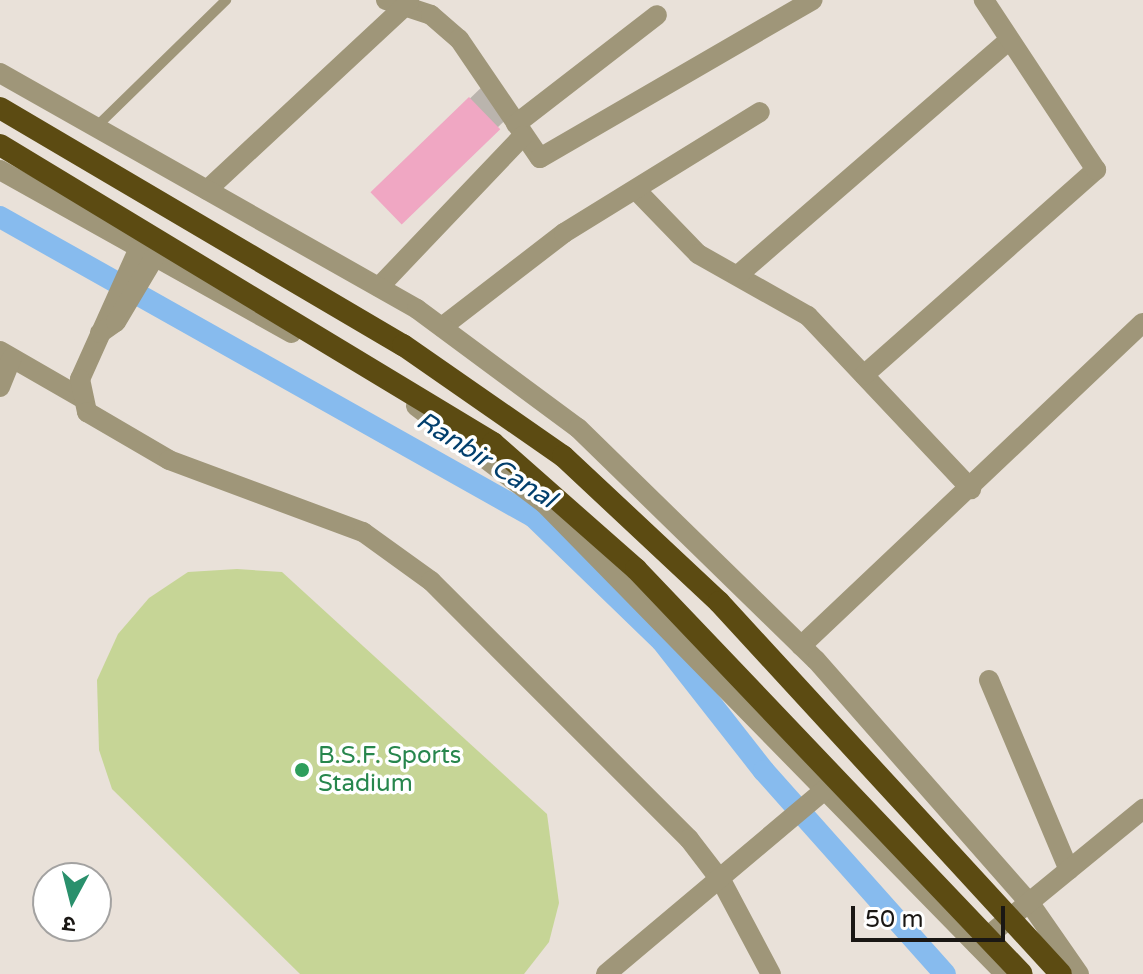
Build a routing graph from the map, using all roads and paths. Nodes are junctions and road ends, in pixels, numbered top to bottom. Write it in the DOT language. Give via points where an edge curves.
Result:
graph roads {
  1 [pos="226,0"];
  2 [pos="813,0"];
  3 [pos="984,0"];
  4 [pos="399,3"];
  5 [pos="657,15"];
  6 [pos="1007,42"];
  7 [pos="0,73"];
  8 [pos="0,108"];
  9 [pos="760,112"];
  10 [pos="96,127"];
  11 [pos="520,130"];
  12 [pos="0,145"];
  13 [pos="0,170"];
  14 [pos="207,190"];
  15 [pos="636,190"];
  16 [pos="142,261"];
  17 [pos="738,275"];
  18 [pos="379,287"];
  19 [pos="1143,323"];
  20 [pos="442,327"];
  21 [pos="6,354"];
  22 [pos="864,375"];
  23 [pos="0,387"];
  24 [pos="80,397"];
  25 [pos="971,489"];
  26 [pos="801,646"];
  27 [pos="989,680"];
  28 [pos="823,791"];
  29 [pos="1143,809"];
  30 [pos="1069,870"];
  31 [pos="722,882"];
  32 [pos="1031,905"];
  33 [pos="977,945"];
  34 [pos="606,974"];
  35 [pos="771,974"];
  36 [pos="1005,974"];
  37 [pos="1022,974"];
  38 [pos="1061,974"];
  39 [pos="1079,974"];
  1 -- 10 [label="lane"];
  2 -- 11 [label="street" via="628,102 547,157 535,154"];
  3 -- 6 [label="street"];
  4 -- 11 [label="street" via="431,15 459,39"];
  4 -- 14 [label="street"];
  5 -- 11 [label="street"];
  6 -- 17 [label="street"];
  6 -- 22 [label="street" via="1096,170"];
  7 -- 10 [label="street"];
  8 -- 38 [label="highway, bridge" via="403,345 563,456 719,602"];
  9 -- 15 [label="street"];
  10 -- 14 [label="street"];
  11 -- 18 [label="street"];
  12 -- 37 [label="highway, bridge" via="493,443 636,569"];
  13 -- 16 [label="street"];
  14 -- 18 [label="street"];
  15 -- 17 [label="street" via="698,254"];
  15 -- 20 [label="street" via="488,287"];
  16 -- 24 [label="street" via="80,379"];
  16 -- 28 [label="street" via="404,397 544,503"];
  17 -- 22 [label="street" via="808,316"];
  18 -- 20 [label="street"];
  19 -- 25 [label="street"];
  20 -- 26 [label="street" via="578,428"];
  21 -- 23 [label="street"];
  21 -- 24 [label="street"];
  22 -- 25 [label="street"];
  24 -- 31 [label="street" via="98,423 157,454 363,532 401,557 678,828"];
  25 -- 26 [label="street"];
  26 -- 32 [label="street"];
  27 -- 30 [label="street"];
  28 -- 31 [label="street"];
  28 -- 33 [label="street"];
  29 -- 30 [label="street"];
  30 -- 32 [label="street"];
  31 -- 34 [label="street"];
  31 -- 35 [label="street"];
  32 -- 33 [label="street"];
  32 -- 39 [label="street"];
  33 -- 36 [label="street"];
}
